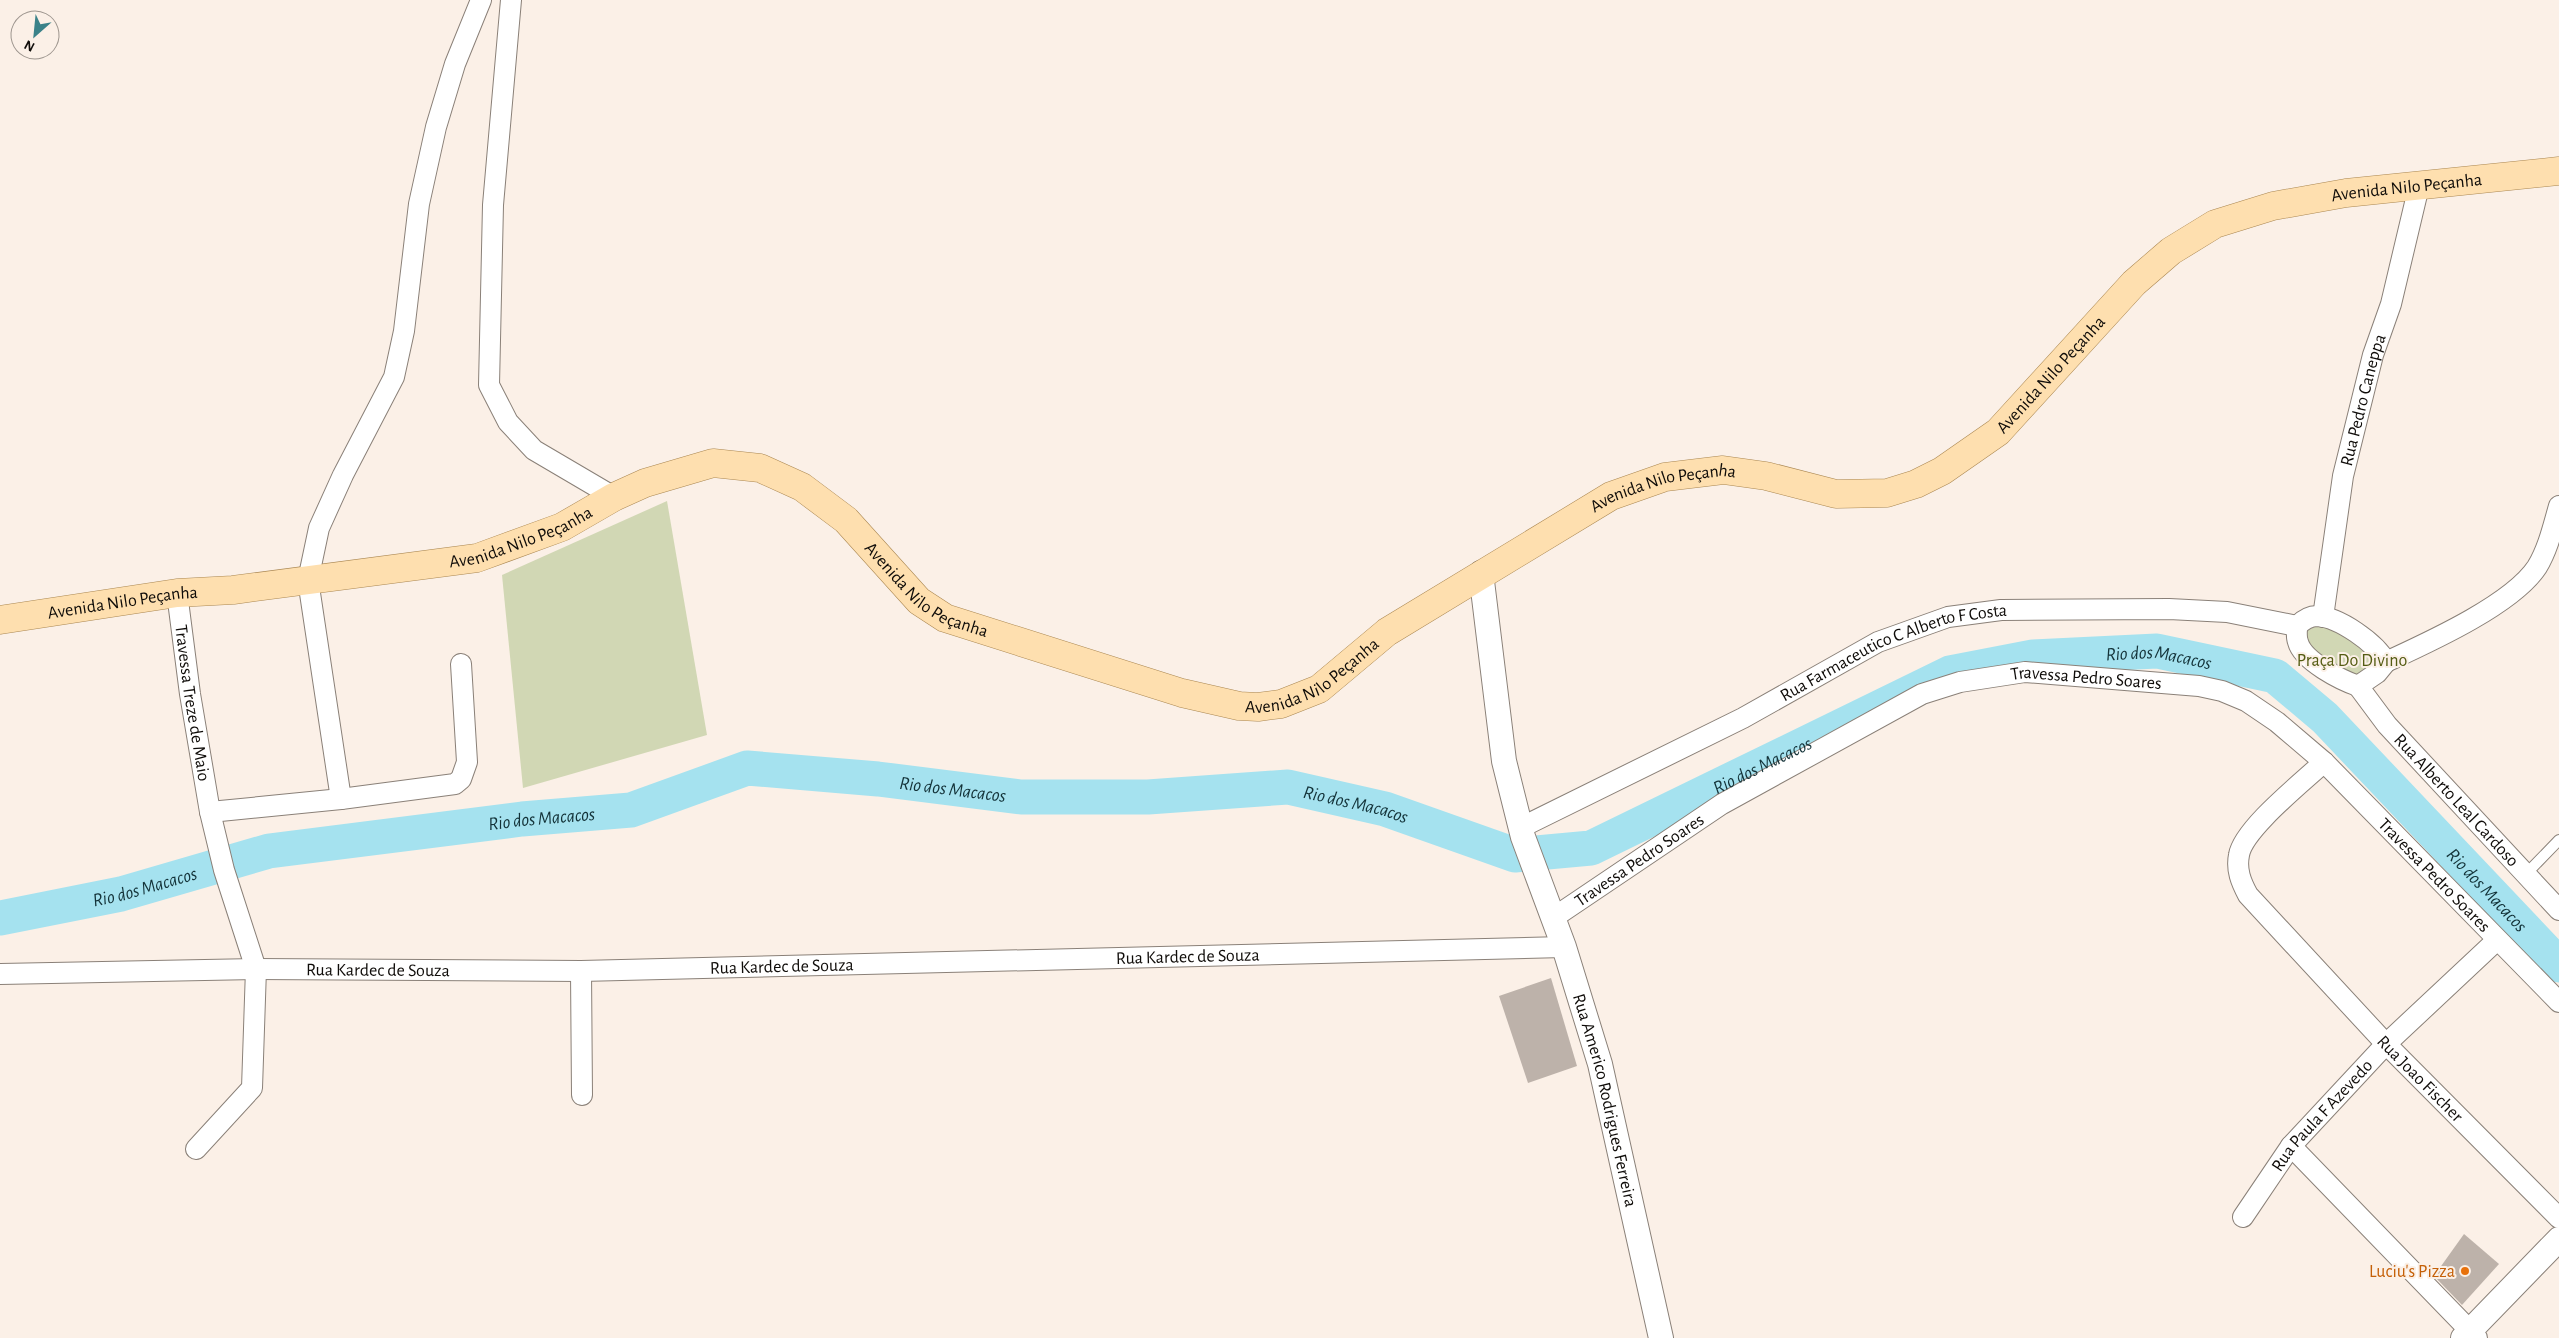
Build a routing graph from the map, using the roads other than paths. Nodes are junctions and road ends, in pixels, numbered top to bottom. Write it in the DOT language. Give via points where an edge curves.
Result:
graph roads {
  1 [pos="481,0"];
  2 [pos="511,0"];
  3 [pos="2559,171"];
  4 [pos="2419,186"];
  5 [pos="614,497"];
  6 [pos="2559,506"];
  7 [pos="1481,573"];
  8 [pos="308,580"];
  9 [pos="177,593"];
  10 [pos="2323,617"];
  11 [pos="0,620"];
  12 [pos="2297,626"];
  13 [pos="2386,662"];
  14 [pos="461,664"];
  15 [pos="2358,686"];
  16 [pos="2324,762"];
  17 [pos="341,799"];
  18 [pos="210,812"];
  19 [pos="1522,833"];
  20 [pos="2559,840"];
  21 [pos="2525,875"];
  22 [pos="2559,910"];
  23 [pos="1553,918"];
  24 [pos="2497,940"];
  25 [pos="1564,947"];
  26 [pos="256,969"];
  27 [pos="581,971"];
  28 [pos="0,974"];
  29 [pos="2559,1002"];
  30 [pos="2386,1044"];
  31 [pos="582,1095"];
  32 [pos="2291,1146"];
  33 [pos="196,1149"];
  34 [pos="2243,1218"];
  35 [pos="2559,1218"];
  36 [pos="2559,1239"];
  37 [pos="2470,1336"];
  38 [pos="1661,1338"];
  1 -- 8 [label="street" via="455,64 436,127 419,204 404,331 394,377 319,528"];
  2 -- 5 [label="street" via="493,205 489,385 508,422 534,450"];
  3 -- 4 [label="main road, Avenida Nilo Peçanha"];
  4 -- 7 [label="main road, Avenida Nilo Peçanha" via="2346,193 2273,206 2215,224 2172,251 2134,283 1998,432 1942,471 1916,484 1887,493 1836,494 1766,476 1722,470 1665,477 1611,496"];
  4 -- 10 [label="street, Rua Pedro Caneppa" via="2391,304 2373,356 2345,467"];
  5 -- 7 [label="main road, Avenida Nilo Peçanha" via="645,483 713,463 760,468 802,487 846,520 919,601 945,618 1182,693 1239,706 1281,704 1319,689 1387,632"];
  5 -- 8 [label="main road, Avenida Nilo Peçanha" via="562,527 478,558"];
  6 -- 13 [label="street" via="2545,551 2536,568 2520,586 2436,640"];
  7 -- 19 [label="street, Rua Americo Rodrigues Ferreira" via="1504,761"];
  8 -- 9 [label="main road, Avenida Nilo Peçanha" via="233,590"];
  8 -- 17 [label="street"];
  9 -- 11 [label="main road, Avenida Nilo Peçanha"];
  9 -- 18 [label="street, Travessa Treze de Maio"];
  10 -- 12 [label="street" via="2304,619"];
  10 -- 13 [label="street" via="2366,639 2381,651"];
  12 -- 15 [label="street" via="2298,643 2308,657"];
  12 -- 19 [label="street, Rua Farmaceutico C Alberto F Costa" via="2227,612 2169,609 2001,610 1948,617 1878,642 1743,718"];
  13 -- 15 [label="street" via="2377,674"];
  14 -- 17 [label="street" via="467,762 456,784"];
  15 -- 21 [label="street, Rua Alberto Leal Cardoso" via="2387,725"];
  16 -- 23 [label="street, Travessa Pedro Soares" via="2277,722 2246,701 2222,691 2199,686 2025,672 1960,682 1922,694 1722,804"];
  16 -- 24 [label="street, Travessa Pedro Soares"];
  16 -- 30 [label="street, Rua Joao Fischer" via="2250,832 2239,854 2240,880 2248,895"];
  17 -- 18 [label="street"];
  18 -- 26 [label="street, Travessa Treze de Maio" via="224,870"];
  19 -- 23 [label="street, Rua Americo Rodrigues Ferreira"];
  20 -- 21 [label="lane"];
  21 -- 22 [label="street, Rua Alberto Leal Cardoso"];
  23 -- 25 [label="street, Rua Americo Rodrigues Ferreira"];
  24 -- 29 [label="street, Travessa Pedro Soares"];
  24 -- 30 [label="street, Rua Paula F Azevedo"];
  25 -- 27 [label="street, Rua Kardec de Souza"];
  25 -- 38 [label="street, Rua Americo Rodrigues Ferreira" via="1600,1064"];
  26 -- 27 [label="street, Rua Kardec de Souza"];
  26 -- 28 [label="street, Rua Kardec de Souza"];
  26 -- 33 [label="street, Travessa Treze de Maio" via="252,1088"];
  27 -- 31 [label="street"];
  30 -- 32 [label="street, Rua Paula F Azevedo"];
  30 -- 35 [label="street, Rua Joao Fischer"];
  32 -- 34 [label="street, Rua Paula F Azevedo"];
  32 -- 37 [label="street"];
  36 -- 37 [label="street"];
}
